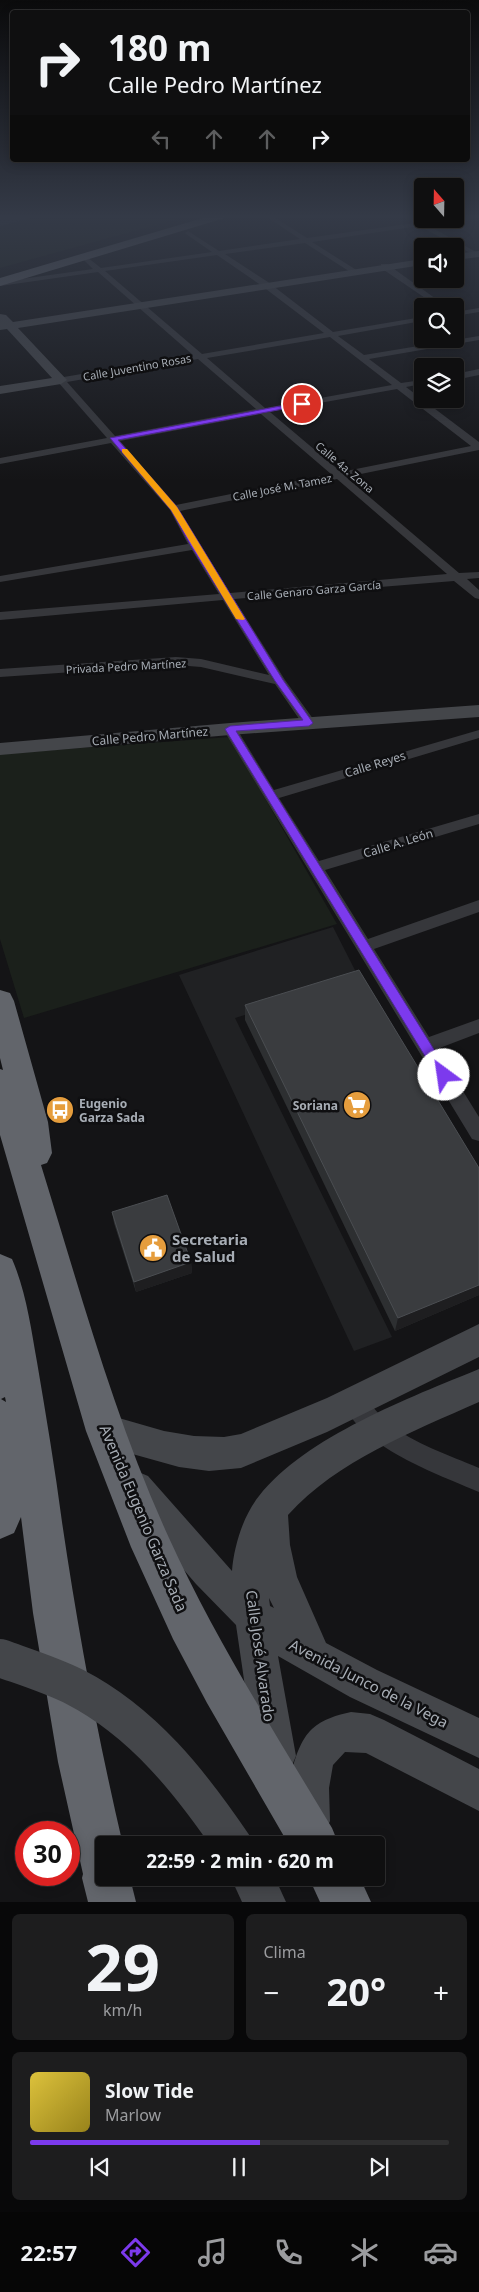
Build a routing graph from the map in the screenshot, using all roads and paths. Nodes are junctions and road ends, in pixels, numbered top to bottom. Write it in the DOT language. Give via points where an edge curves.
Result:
graph roads {
  1 [pos="140,304"];
  2 [pos="291,304"];
  3 [pos="479,310"];
  4 [pos="464,312"];
  5 [pos="414,320"];
  6 [pos="5,322"];
  7 [pos="330,334"];
  8 [pos="479,338"];
  9 [pos="199,356"];
  10 [pos="362,358"];
  11 [pos="479,372"];
  12 [pos="464,375"];
  13 [pos="60,380"];
  14 [pos="414,384"];
  15 [pos="400,387"];
  16 [pos="0,390"];
  17 [pos="262,410"];
  18 [pos="113,438"];
  19 [pos="479,447"];
  20 [pos="0,461"];
  21 [pos="338,476"];
  22 [pos="174,509"];
  23 [pos="195,546"];
  24 [pos="479,575"];
  25 [pos="458,577"];
  26 [pos="0,579"];
  27 [pos="479,596"];
  28 [pos="227,597"];
  29 [pos="0,616"];
  30 [pos="0,673"];
  31 [pos="279,681"];
  32 [pos="479,711"];
  33 [pos="309,723"];
  34 [pos="230,729"];
  35 [pos="479,734"];
  36 [pos="0,749"];
  37 [pos="272,795"];
  38 [pos="479,819"];
  39 [pos="316,867"];
  40 [pos="479,906"];
  41 [pos="365,946"];
  42 [pos="0,1001"];
  43 [pos="479,1026"];
  44 [pos="426,1046"];
  45 [pos="0,1082"];
  46 [pos="479,1133"];
  47 [pos="33,1189"];
  48 [pos="0,1271"];
  49 [pos="479,1340"];
  50 [pos="15,1341"];
  51 [pos="0,1380"];
  52 [pos="479,1385"];
  53 [pos="354,1403"];
  54 [pos="0,1418"];
  55 [pos="380,1431"];
  56 [pos="113,1450"];
  57 [pos="479,1480"];
  58 [pos="270,1509"];
  59 [pos="0,1519"];
  60 [pos="253,1616"];
  61 [pos="312,1656"];
  62 [pos="0,1658"];
  63 [pos="479,1738"];
  64 [pos="280,1781"];
  65 [pos="479,1791"];
  66 [pos="97,1836"];
  67 [pos="227,1836"];
  68 [pos="310,1836"];
  69 [pos="316,1836"];
  70 [pos="108,1886"];
  71 [pos="256,1886"];
  72 [pos="338,1886"];
  73 [pos="112,1902"];
  74 [pos="265,1902"];
  75 [pos="347,1902"];
  1 -- 6 [label="street"];
  1 -- 9 [label="street, Calle 4a. Zona"];
  2 -- 7 [label="street"];
  3 -- 4 [label="street"];
  5 -- 7 [label="street, Calle Juventino Rosas"];
  6 -- 13 [label="street"];
  7 -- 9 [label="street, Calle Juventino Rosas"];
  7 -- 10 [label="street"];
  8 -- 10 [label="street"];
  9 -- 13 [label="street, Calle Juventino Rosas"];
  9 -- 17 [label="street, Calle 4a. Zona"];
  10 -- 15 [label="street"];
  11 -- 12 [label="street"];
  13 -- 16 [label="street, Calle Juventino Rosas"];
  13 -- 18 [label="street"];
  14 -- 15 [label="street"];
  15 -- 17 [label="street"];
  15 -- 19 [label="street"];
  17 -- 18 [label="street"];
  17 -- 21 [label="street, Calle 4a. Zona"];
  18 -- 20 [label="street"];
  18 -- 22 [label="street"];
  19 -- 21 [label="street, Calle José M. Tamez"];
  21 -- 22 [label="street, Calle José M. Tamez"];
  21 -- 25 [label="street, Calle 4a. Zona"];
  22 -- 23 [label="street"];
  23 -- 26 [label="street"];
  23 -- 28 [label="street"];
  24 -- 25 [label="street, Calle Genaro Garza García"];
  25 -- 27 [label="street, Calle 4a. Zona"];
  25 -- 28 [label="street, Calle Genaro Garza García"];
  28 -- 29 [label="street, Calle Genaro Garza García"];
  28 -- 31 [label="street"];
  30 -- 31 [label="street, Privada Pedro Martínez" via="176,661 201,663"];
  31 -- 33 [label="street"];
  32 -- 33 [label="street, Calle Pedro Martínez"];
  33 -- 34 [label="street, Calle Pedro Martínez"];
  34 -- 36 [label="street, Calle Pedro Martínez"];
  34 -- 37 [label="street"];
  35 -- 37 [label="street, Calle Reyes"];
  37 -- 39 [label="street"];
  38 -- 39 [label="street, Calle A. León"];
  39 -- 41 [label="street"];
  40 -- 41 [label="street"];
  41 -- 44 [label="street"];
  42 -- 47 [label="highway" via="36,1139"];
  43 -- 44 [label="street"];
  44 -- 46 [label="street"];
  45 -- 47 [label="highway, Avenida Eugenio Garza Sada"];
  47 -- 56 [label="highway, Avenida Eugenio Garza Sada"];
  48 -- 50 [label="highway"];
  49 -- 53 [label="street"];
  50 -- 51 [label="highway"];
  50 -- 66 [label="highway" via="32,1438 54,1613"];
  52 -- 55 [label="street, Calle José Alvarado"];
  53 -- 55 [label="street"];
  53 -- 56 [label="street" via="262,1444 226,1454 168,1449"];
  54 -- 59 [label="highway" via="9,1473 4,1512"];
  55 -- 57 [label="street" via="405,1447"];
  55 -- 58 [label="street, Calle José Alvarado" via="312,1470"];
  56 -- 60 [label="street, Avenida Junco de la Vega" via="229,1592"];
  56 -- 64 [label="highway, Avenida Eugenio Garza Sada" via="172,1591 220,1682"];
  58 -- 60 [label="street, Calle José Alvarado" via="256,1538 251,1561"];
  58 -- 61 [label="street" via="272,1545 279,1578"];
  60 -- 61 [label="street, Avenida Junco de la Vega"];
  60 -- 64 [label="street, Calle José Alvarado"];
  61 -- 63 [label="street, Avenida Junco de la Vega"];
  62 -- 67 [label="street, bridge" via="84,1692 148,1738 178,1769"];
  64 -- 68 [label="highway, Avenida Eugenio Garza Sada"];
  65 -- 69 [label="street" via="370,1734 344,1731 321,1748 312,1764 308,1803"];
  70 -- 73 [label="highway"];
  71 -- 74 [label="street"];
  72 -- 75 [label="highway, Avenida Eugenio Garza Sada"];
}
